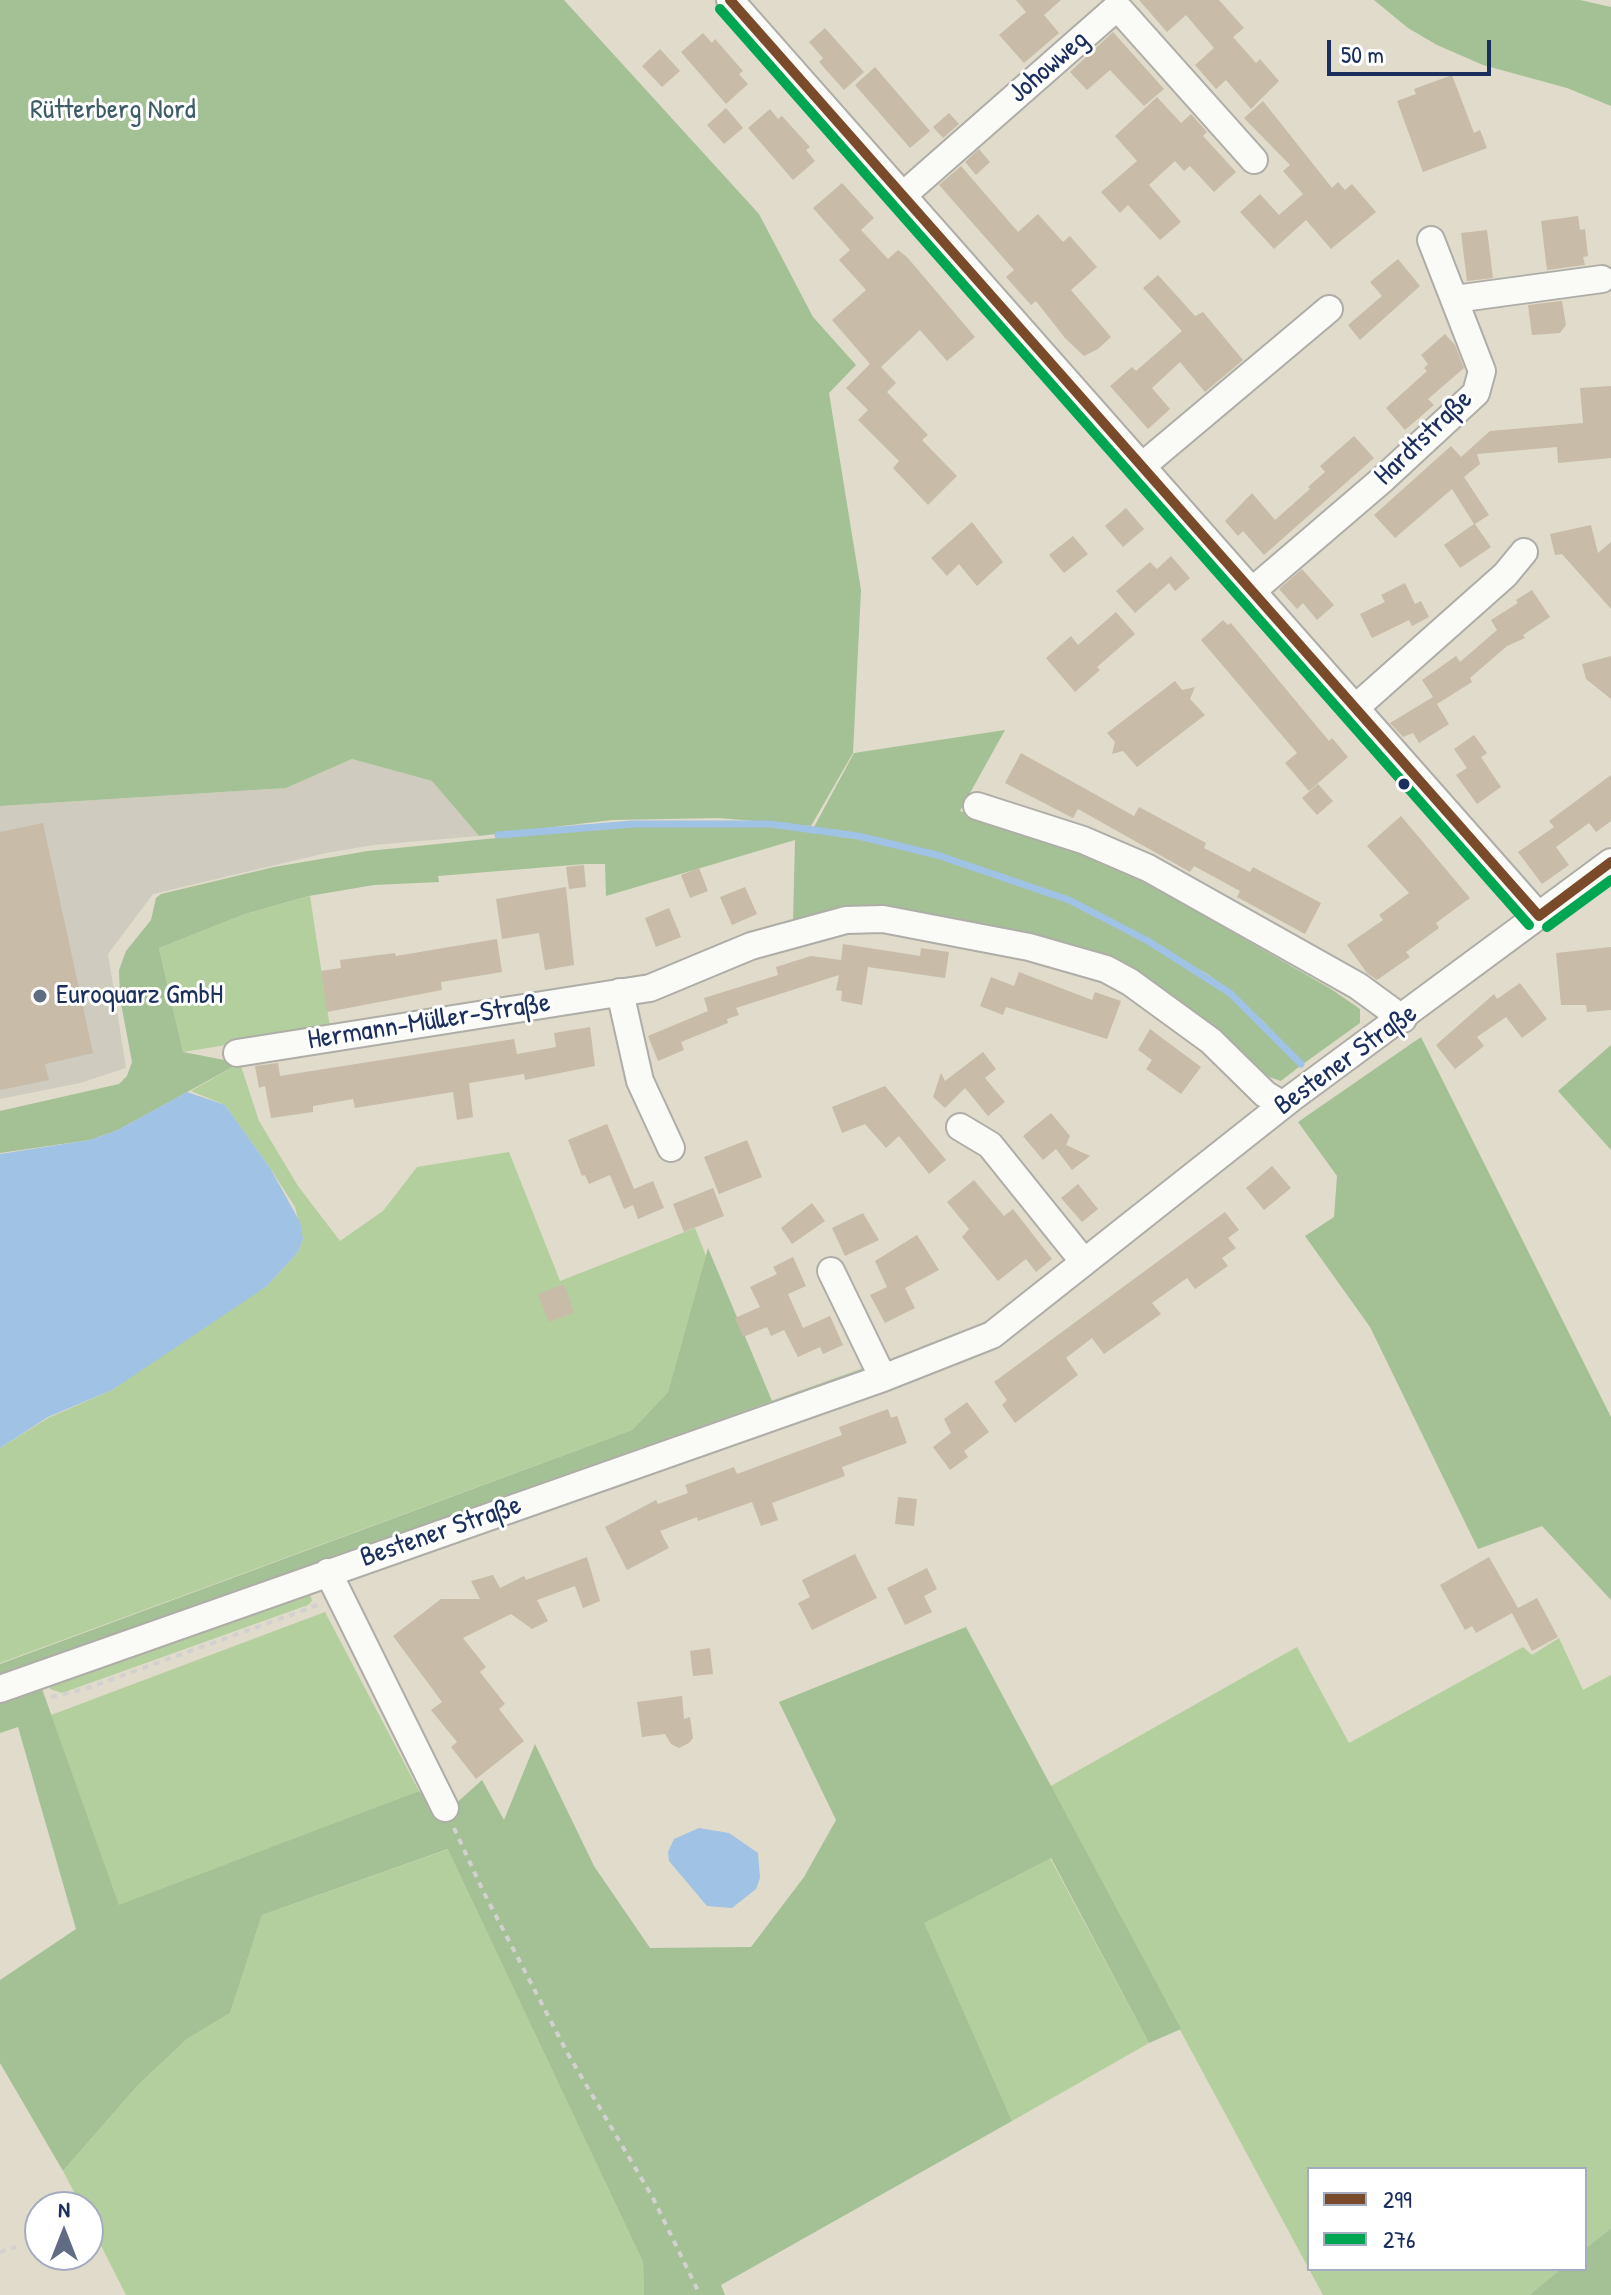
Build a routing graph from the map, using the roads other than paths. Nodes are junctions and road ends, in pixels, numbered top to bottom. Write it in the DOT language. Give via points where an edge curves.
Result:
graph roads {
  1 [pos="730,0"];
  2 [pos="1254,160"];
  3 [pos="901,197"];
  4 [pos="1431,240"];
  5 [pos="1602,279"];
  6 [pos="1455,299"];
  7 [pos="1329,309"];
  8 [pos="1141,467"];
  9 [pos="1524,552"];
  10 [pos="1251,592"];
  11 [pos="1354,709"];
  12 [pos="977,806"];
  13 [pos="1611,862"];
  14 [pos="1539,916"];
  15 [pos="620,992"];
  16 [pos="1403,1019"];
  17 [pos="237,1053"];
  18 [pos="1288,1101"];
  19 [pos="960,1127"];
  20 [pos="671,1148"];
  21 [pos="1084,1262"];
  22 [pos="831,1271"];
  23 [pos="883,1378"];
  24 [pos="328,1572"];
  25 [pos="0,1689"];
  26 [pos="445,1808"];
  1 -- 3 [label="street"];
  2 -- 3 [label="street, Johowweg" via="1115,9"];
  3 -- 8 [label="street"];
  4 -- 6 [label="street, Hardtstraße"];
  5 -- 6 [label="street"];
  6 -- 10 [label="street, Hardtstraße" via="1482,371 1476,393"];
  7 -- 8 [label="street"];
  8 -- 10 [label="street"];
  9 -- 11 [label="street" via="1505,575"];
  10 -- 11 [label="street"];
  11 -- 14 [label="street"];
  12 -- 16 [label="street" via="1083,840 1148,868 1358,986"];
  13 -- 14 [label="street, Bestener Straße"];
  14 -- 16 [label="street, Bestener Straße"];
  15 -- 17 [label="street, Hermann-Müller-Straße"];
  15 -- 18 [label="street, Hermann-Müller-Straße" via="650,988 751,946 846,920 883,919 1029,947 1106,969 1211,1041 1265,1094"];
  15 -- 20 [label="street" via="640,1081"];
  16 -- 18 [label="street, Bestener Straße"];
  18 -- 21 [label="street, Bestener Straße"];
  19 -- 21 [label="street" via="990,1145"];
  21 -- 23 [label="street, Bestener Straße" via="992,1335"];
  22 -- 23 [label="street"];
  23 -- 24 [label="street, Bestener Straße"];
  24 -- 25 [label="street, Bestener Straße"];
  24 -- 26 [label="street"];
}
